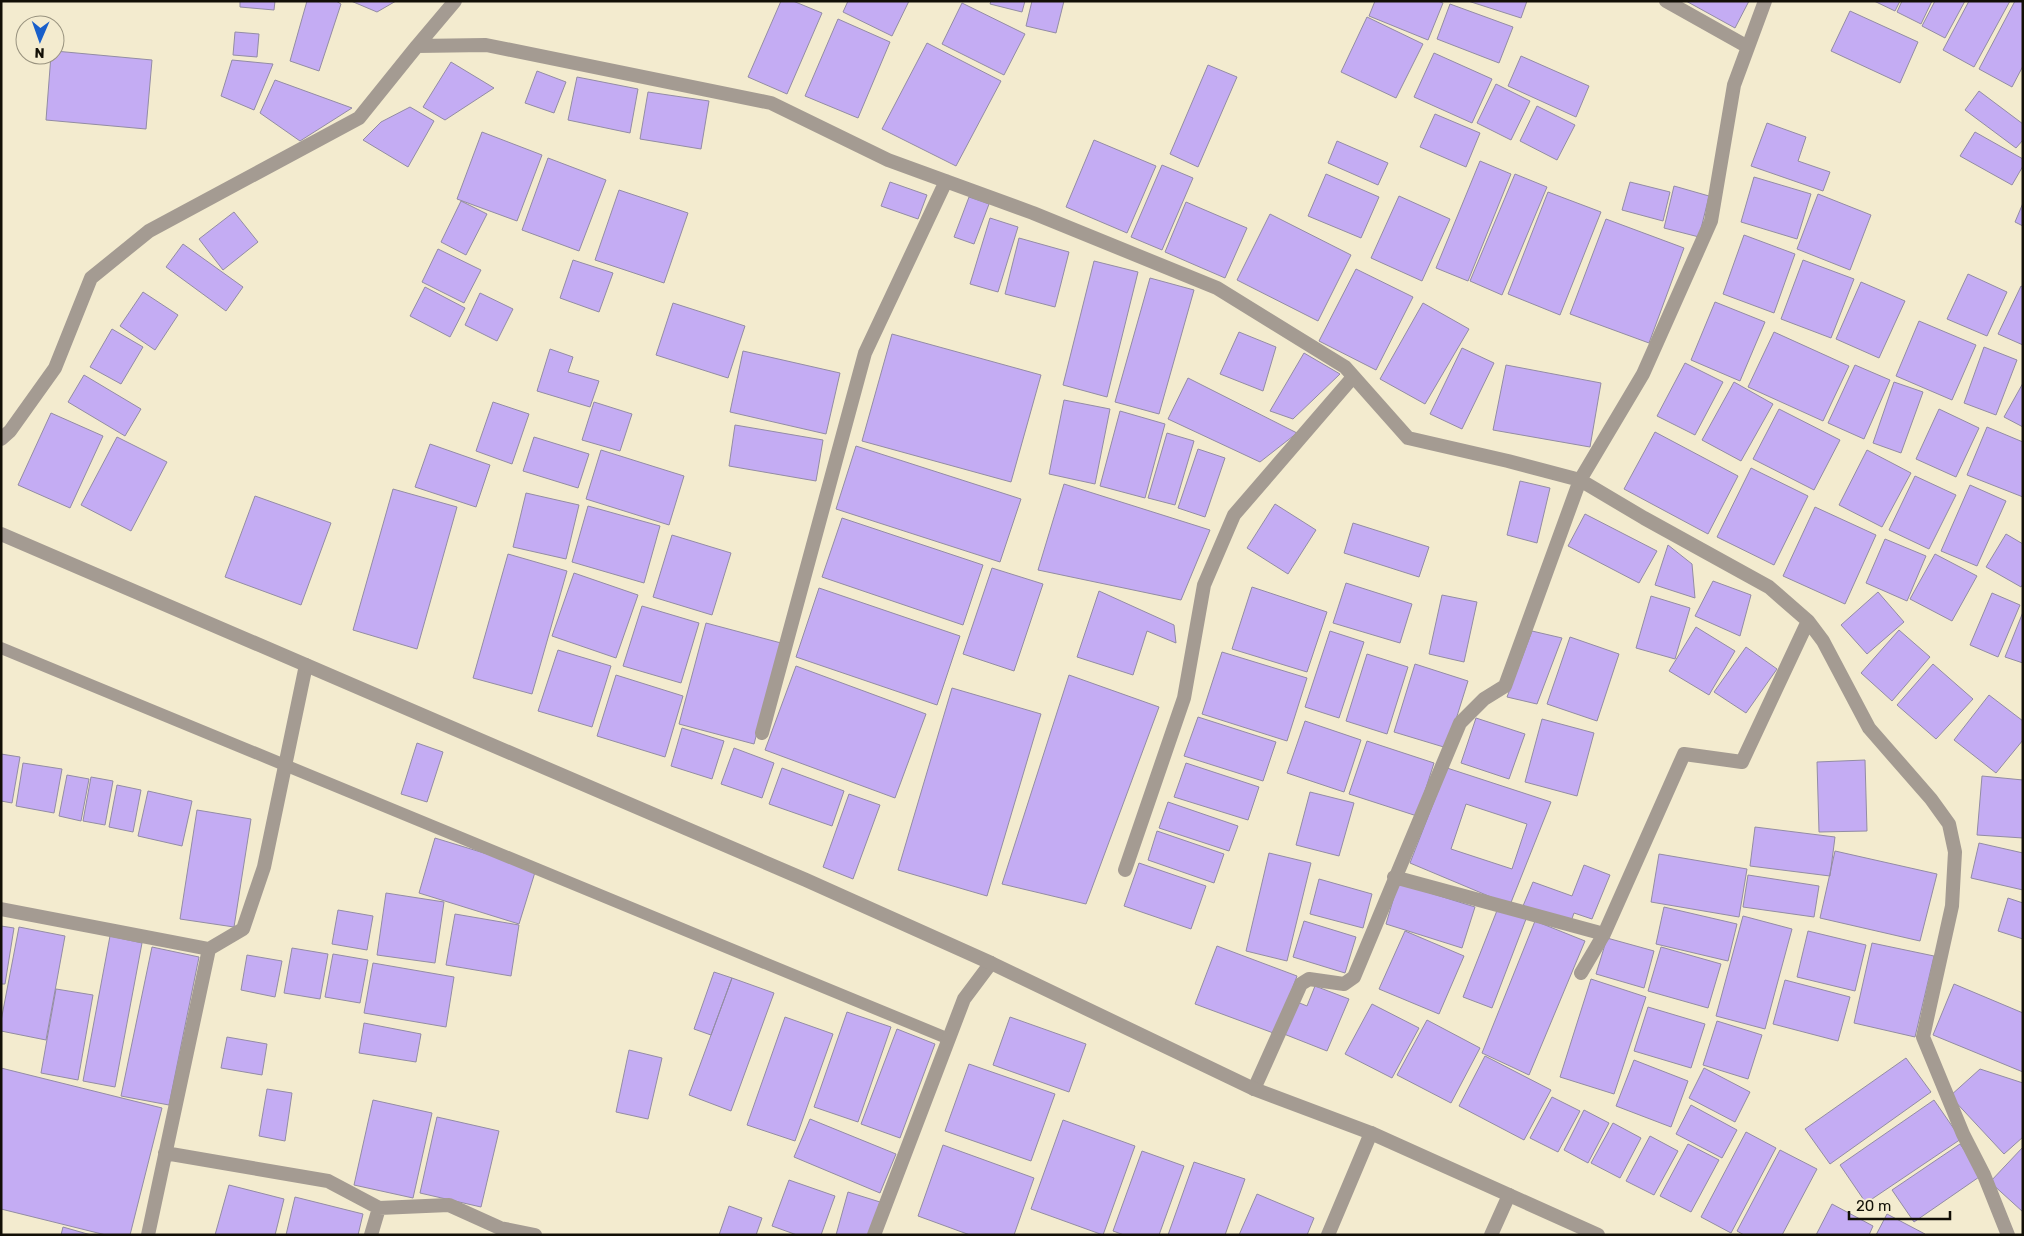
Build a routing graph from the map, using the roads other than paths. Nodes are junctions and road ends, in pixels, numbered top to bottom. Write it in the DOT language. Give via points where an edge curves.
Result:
graph roads {
  1 [pos="455,1"];
  2 [pos="1666,1"];
  3 [pos="1765,1"];
  4 [pos="417,46"];
  5 [pos="1748,47"];
  6 [pos="946,181"];
  7 [pos="1353,377"];
  8 [pos="1,439"];
  9 [pos="1580,480"];
  10 [pos="1,534"];
  11 [pos="1808,621"];
  12 [pos="1,648"];
  13 [pos="306,665"];
  14 [pos="762,733"];
  15 [pos="285,766"];
  16 [pos="1125,870"];
  17 [pos="1394,877"];
  18 [pos="1,909"];
  19 [pos="1604,934"];
  20 [pos="209,949"];
  21 [pos="991,963"];
  22 [pos="1581,973"];
  23 [pos="949,1039"];
  24 [pos="1254,1089"];
  25 [pos="1371,1133"];
  26 [pos="165,1154"];
  27 [pos="1509,1195"];
  28 [pos="379,1208"];
  29 [pos="500,1231"];
  30 [pos="148,1235"];
  31 [pos="372,1235"];
  32 [pos="535,1235"];
  33 [pos="874,1235"];
  34 [pos="1328,1235"];
  35 [pos="1491,1235"];
  36 [pos="1598,1235"];
  37 [pos="2008,1235"];
  1 -- 4 [label="street"];
  2 -- 5 [label="street"];
  3 -- 5 [label="street"];
  4 -- 6 [label="street" via="486,44 772,103 888,160"];
  4 -- 8 [label="street" via="359,118 148,231 91,278 55,368"];
  5 -- 9 [label="street" via="1734,85 1711,221 1642,374"];
  6 -- 7 [label="street" via="1217,288 1345,367"];
  6 -- 14 [label="street" via="865,354"];
  7 -- 9 [label="street" via="1408,438"];
  7 -- 16 [label="street" via="1234,515 1204,584 1184,698"];
  9 -- 11 [label="street" via="1769,587"];
  9 -- 17 [label="street" via="1505,686 1484,699 1460,723"];
  10 -- 13 [label="street"];
  11 -- 19 [label="street" via="1742,762 1684,754"];
  11 -- 37 [label="street" via="1823,641 1869,728 1931,799 1948,824 1955,852 1952,906 1924,1037"];
  12 -- 15 [label="lane"];
  13 -- 15 [label="street"];
  13 -- 21 [label="street"];
  15 -- 20 [label="street" via="264,867 243,929"];
  15 -- 23 [label="lane"];
  17 -- 19 [label="street"];
  17 -- 24 [label="street" via="1354,978 1344,984 1309,979 1301,984"];
  18 -- 20 [label="street"];
  19 -- 22 [label="street"];
  20 -- 26 [label="street"];
  21 -- 23 [label="street" via="964,999"];
  21 -- 24 [label="street"];
  23 -- 33 [label="street"];
  24 -- 25 [label="street"];
  25 -- 27 [label="street"];
  25 -- 34 [label="street"];
  26 -- 28 [label="street" via="328,1182"];
  26 -- 30 [label="street"];
  27 -- 35 [label="street"];
  27 -- 36 [label="street"];
  28 -- 29 [label="street" via="449,1205"];
  28 -- 31 [label="street"];
  29 -- 32 [label="street"];
}
